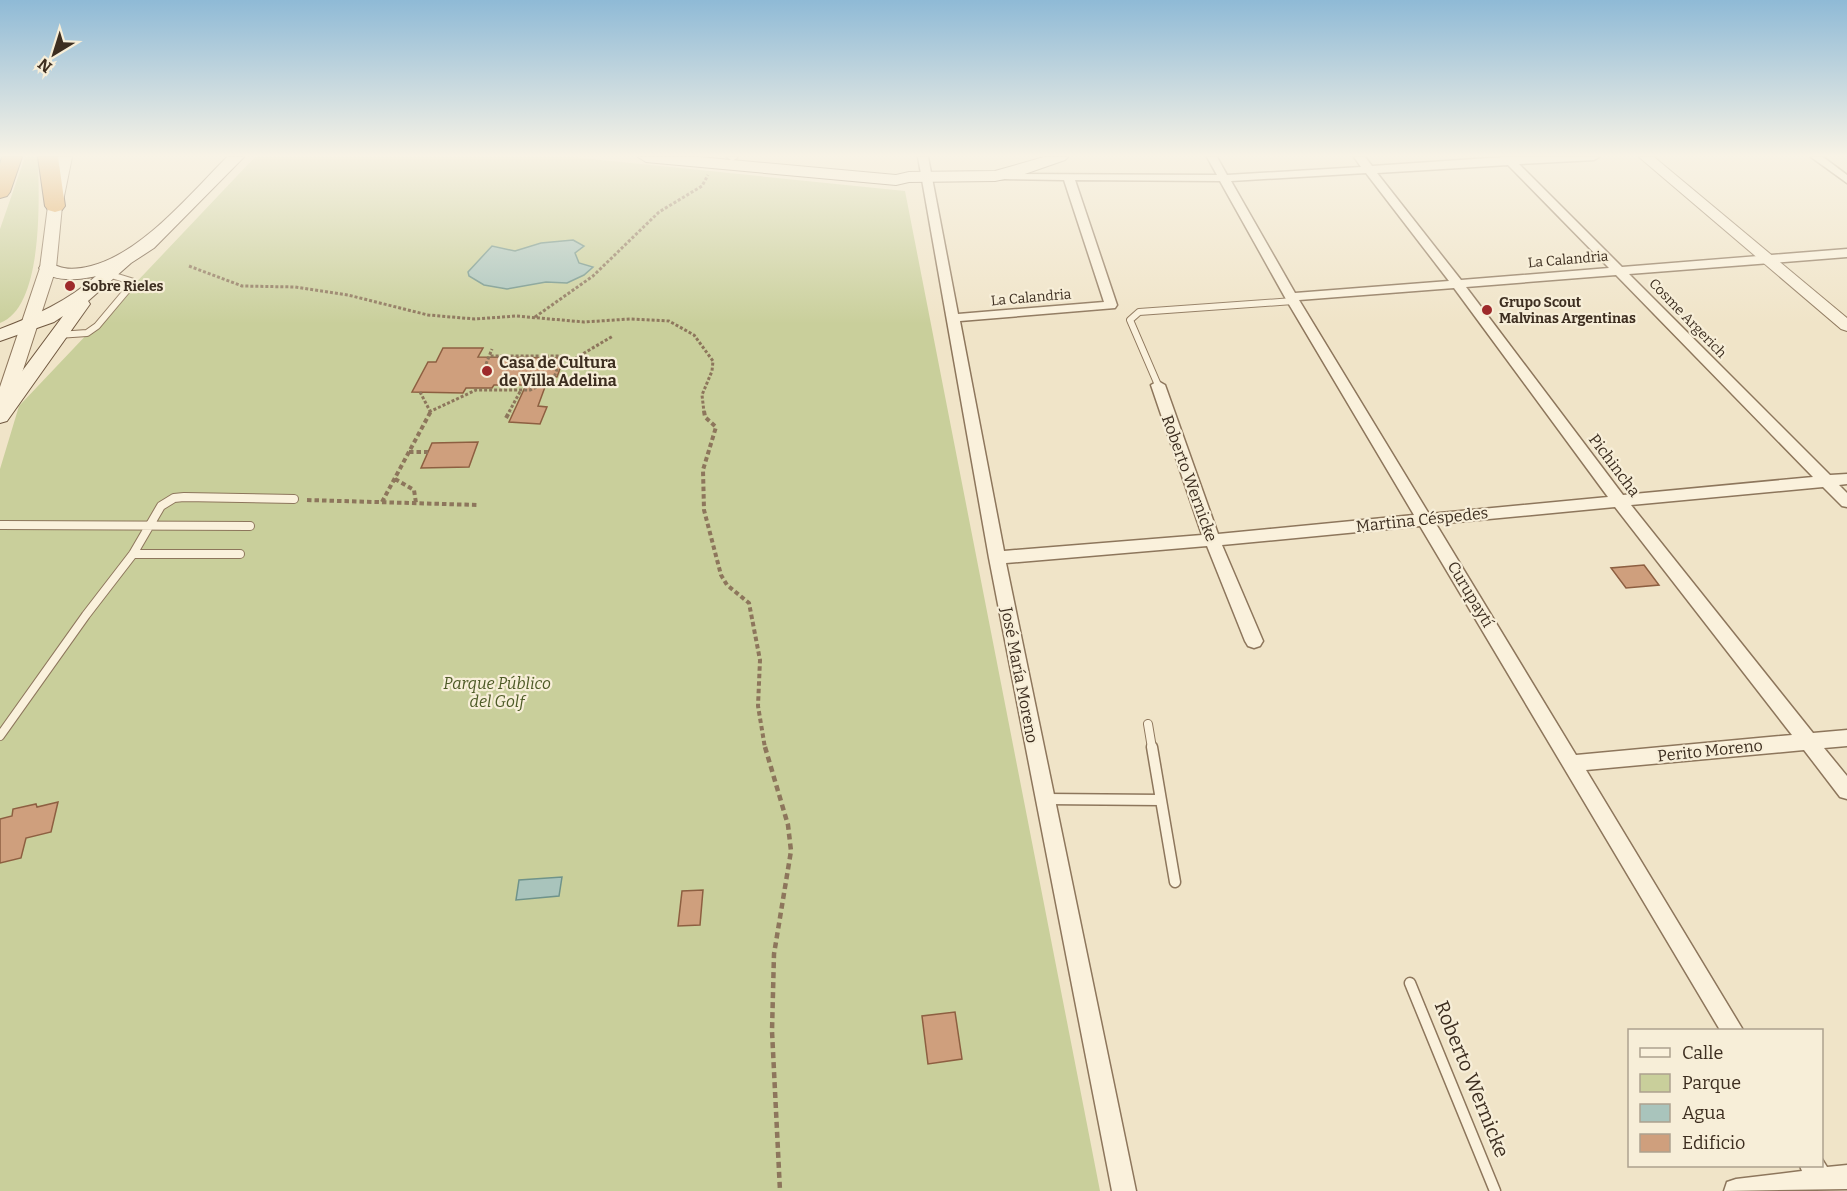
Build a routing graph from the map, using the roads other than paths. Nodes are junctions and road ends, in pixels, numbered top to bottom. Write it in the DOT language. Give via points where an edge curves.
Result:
graph roads {
  1 [pos="54,213"];
  2 [pos="162,213"];
  3 [pos="180,213"];
  4 [pos="932,213"];
  5 [pos="1081,213"];
  6 [pos="1243,213"];
  7 [pos="1401,213"];
  8 [pos="1562,213"];
  9 [pos="1712,213"];
  10 [pos="1847,253"];
  11 [pos="125,259"];
  12 [pos="1768,260"];
  13 [pos="48,268"];
  14 [pos="1620,270"];
  15 [pos="108,274"];
  16 [pos="1456,283"];
  17 [pos="89,292"];
  18 [pos="1292,299"];
  19 [pos="1133,315"];
  20 [pos="952,318"];
  21 [pos="31,324"];
  22 [pos="1847,326"];
  23 [pos="0,335"];
  24 [pos="57,335"];
  25 [pos="1158,385"];
  26 [pos="0,415"];
  27 [pos="1847,479"];
  28 [pos="1827,481"];
  29 [pos="294,499"];
  30 [pos="1619,500"];
  31 [pos="1847,502"];
  32 [pos="1426,519"];
  33 [pos="0,525"];
  34 [pos="149,526"];
  35 [pos="250,526"];
  36 [pos="1212,540"];
  37 [pos="133,554"];
  38 [pos="240,554"];
  39 [pos="997,558"];
  40 [pos="1254,641"];
  41 [pos="1148,724"];
  42 [pos="0,736"];
  43 [pos="1847,738"];
  44 [pos="1807,740"];
  45 [pos="1573,763"];
  46 [pos="1847,791"];
  47 [pos="1045,799"];
  48 [pos="1161,800"];
  49 [pos="1175,882"];
  50 [pos="1410,983"];
  51 [pos="1731,1029"];
  52 [pos="1847,1177"];
  53 [pos="1820,1179"];
  54 [pos="1124,1191"];
  55 [pos="1495,1191"];
  56 [pos="1736,1191"];
  1 -- 13 [label="street"];
  2 -- 11 [label="main road" via="121,252"];
  3 -- 11 [label="main road" via="148,244"];
  4 -- 20 [label="street, José María Moreno"];
  5 -- 20 [label="street, La Calandria" via="1111,305"];
  6 -- 18 [label="street, Curupaytí"];
  7 -- 16 [label="street, Pichincha"];
  8 -- 14 [label="street, Cosme Argerich"];
  9 -- 12 [label="street"];
  10 -- 12 [label="street, La Calandria"];
  11 -- 13 [label="main road" via="82,273 60,273"];
  11 -- 15 [label="main road"];
  12 -- 14 [label="street, La Calandria"];
  12 -- 22 [label="street"];
  13 -- 21 [label="street"];
  14 -- 16 [label="street, La Calandria"];
  14 -- 28 [label="street, Cosme Argerich"];
  15 -- 17 [label="main road"];
  15 -- 24 [label="lane" via="134,282 87,333"];
  16 -- 18 [label="street, La Calandria"];
  16 -- 30 [label="street, Pichincha"];
  17 -- 21 [label="main road" via="59,312"];
  17 -- 24 [label="main road"];
  18 -- 19 [label="lane, La Calandria"];
  18 -- 32 [label="street, Curupaytí"];
  19 -- 25 [label="lane, Roberto Wernicke" via="1130,320"];
  20 -- 39 [label="street, José María Moreno"];
  21 -- 23 [label="main road"];
  21 -- 26 [label="street"];
  24 -- 26 [label="main road"];
  25 -- 36 [label="street, Roberto Wernicke"];
  27 -- 28 [label="street, Martina Céspedes"];
  28 -- 30 [label="street, Martina Céspedes"];
  28 -- 31 [label="street, Cosme Argerich"];
  29 -- 34 [label="lane" via="174,498 161,506"];
  30 -- 32 [label="street, Martina Céspedes"];
  30 -- 44 [label="street, Pichincha"];
  32 -- 36 [label="street, Martina Céspedes"];
  32 -- 45 [label="street, Curupaytí"];
  33 -- 34 [label="lane"];
  34 -- 35 [label="lane"];
  34 -- 37 [label="lane"];
  36 -- 39 [label="street, Martina Céspedes"];
  36 -- 40 [label="street, Roberto Wernicke"];
  37 -- 38 [label="lane"];
  37 -- 42 [label="lane"];
  39 -- 47 [label="street, José María Moreno"];
  41 -- 48 [label="lane"];
  43 -- 44 [label="street, Perito Moreno"];
  44 -- 45 [label="street, Perito Moreno"];
  44 -- 46 [label="street, Pichincha"];
  45 -- 51 [label="street, Curupaytí"];
  47 -- 48 [label="lane"];
  47 -- 54 [label="street, José María Moreno"];
  48 -- 49 [label="lane"];
  50 -- 55 [label="lane, Roberto Wernicke"];
  52 -- 53 [label="street"];
  53 -- 56 [label="street"];
}
